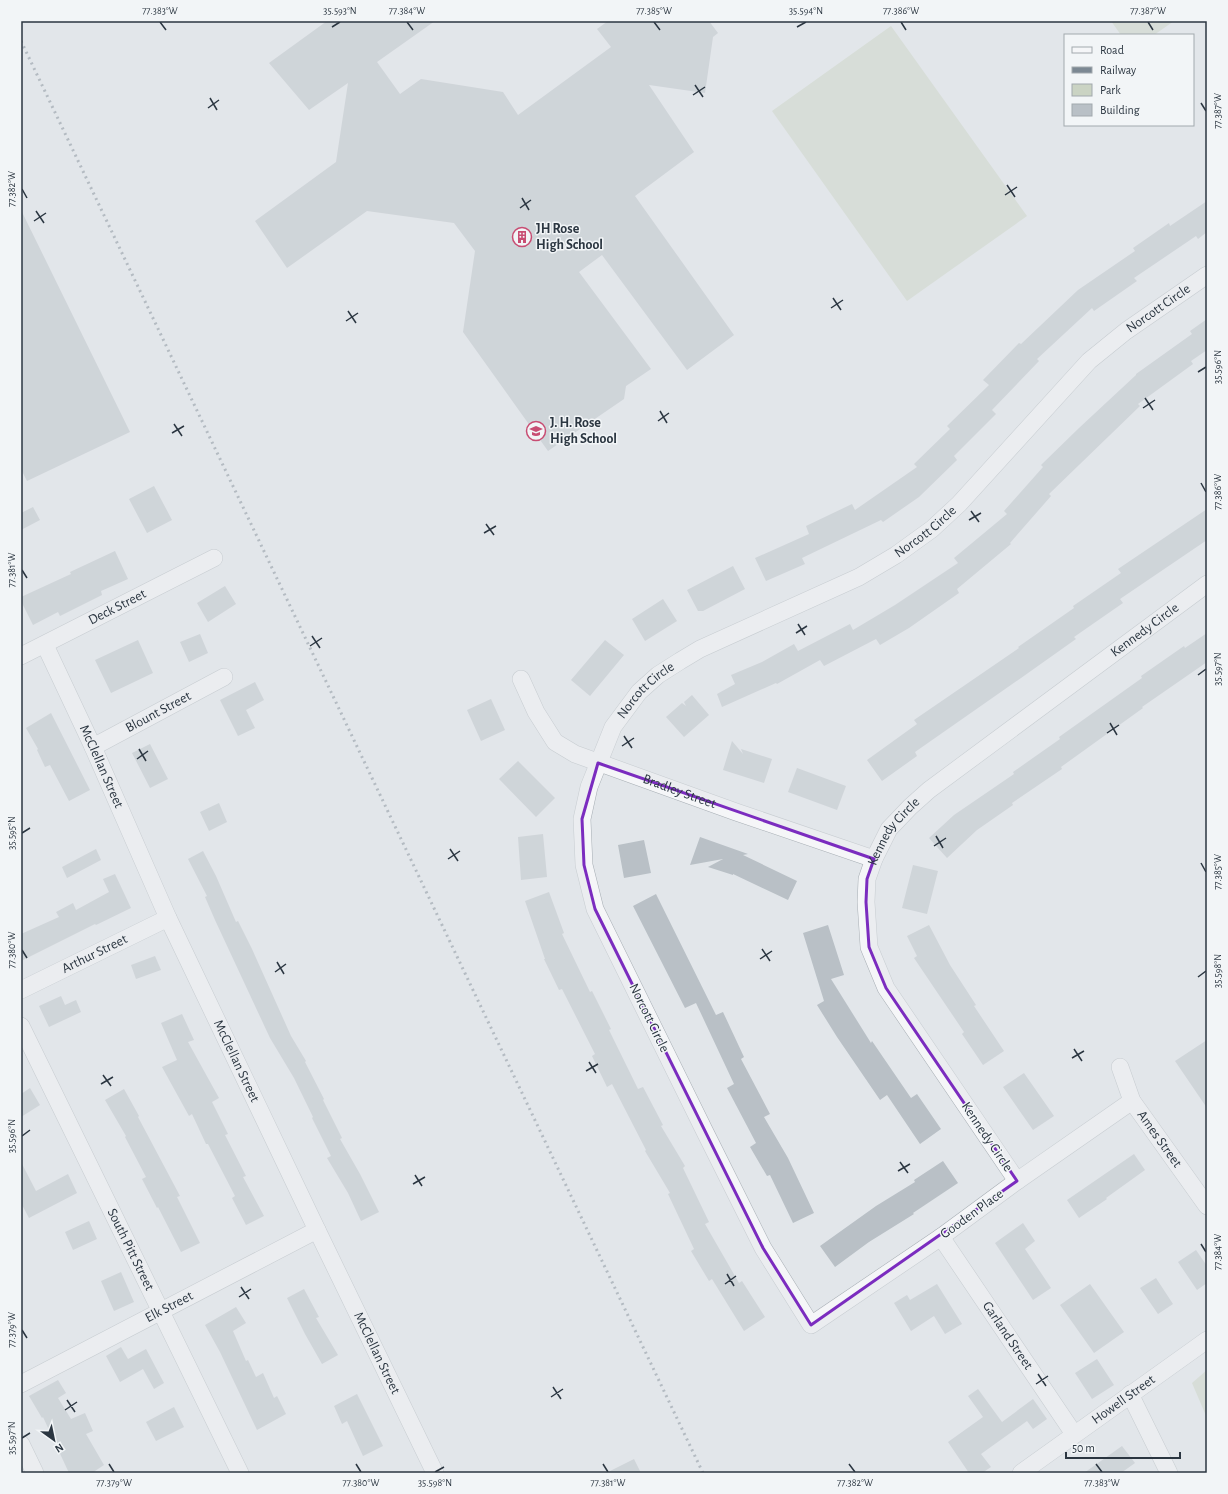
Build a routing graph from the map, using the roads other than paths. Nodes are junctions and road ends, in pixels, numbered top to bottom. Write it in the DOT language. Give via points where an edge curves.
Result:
graph roads {
  1 [pos="1207,275"];
  2 [pos="214,558"];
  3 [pos="1207,584"];
  4 [pos="45,645"];
  5 [pos="21,656"];
  6 [pos="224,677"];
  7 [pos="521,679"];
  8 [pos="92,747"];
  9 [pos="598,763"];
  10 [pos="874,859"];
  11 [pos="168,918"];
  12 [pos="21,990"];
  13 [pos="21,1026"];
  14 [pos="1120,1067"];
  15 [pos="1132,1101"];
  16 [pos="1017,1181"];
  17 [pos="1207,1206"];
  18 [pos="317,1230"];
  19 [pos="941,1237"];
  20 [pos="161,1312"];
  21 [pos="811,1325"];
  22 [pos="1207,1340"];
  23 [pos="21,1384"];
  24 [pos="1130,1394"];
  25 [pos="1074,1434"];
  26 [pos="21,1444"];
  27 [pos="35,1473"];
  28 [pos="240,1473"];
  29 [pos="435,1473"];
  30 [pos="1020,1473"];
  31 [pos="1169,1473"];
  1 -- 9 [label="street, Norcott Circle" via="1126,331 1089,361 964,499 926,534 859,577 700,649 658,676 639,692 613,727"];
  2 -- 4 [label="street, Deck Street"];
  3 -- 10 [label="street, Kennedy Circle" via="929,790 890,829"];
  4 -- 5 [label="street, Deck Street"];
  4 -- 8 [label="street, McClellan Street"];
  6 -- 8 [label="street, Blount Street"];
  7 -- 9 [label="street, Bradley Street" via="536,712 555,742 575,754"];
  8 -- 11 [label="street, McClellan Street"];
  9 -- 10 [label="street, Bradley Street"];
  9 -- 21 [label="street, Norcott Circle" via="589,787 582,819 584,866 595,909 764,1248"];
  10 -- 16 [label="street, Kennedy Circle" via="867,879 869,947 886,988"];
  11 -- 12 [label="street, Arthur Street"];
  11 -- 18 [label="street, McClellan Street"];
  13 -- 20 [label="street, South Pitt Street"];
  14 -- 15 [label="street, Ames Street"];
  15 -- 16 [label="street, Gooden Place"];
  15 -- 17 [label="street, Ames Street"];
  16 -- 19 [label="street, Gooden Place"];
  18 -- 20 [label="street, Elk Street"];
  18 -- 29 [label="street, McClellan Street"];
  19 -- 21 [label="street, Gooden Place"];
  19 -- 25 [label="street, Garland Street"];
  20 -- 23 [label="street, Elk Street"];
  20 -- 28 [label="street, South Pitt Street"];
  22 -- 24 [label="street, Howell Street"];
  24 -- 25 [label="street, Howell Street"];
  24 -- 31 [label="street"];
  25 -- 30 [label="street, Howell Street"];
  26 -- 27 [label="street"];
}
